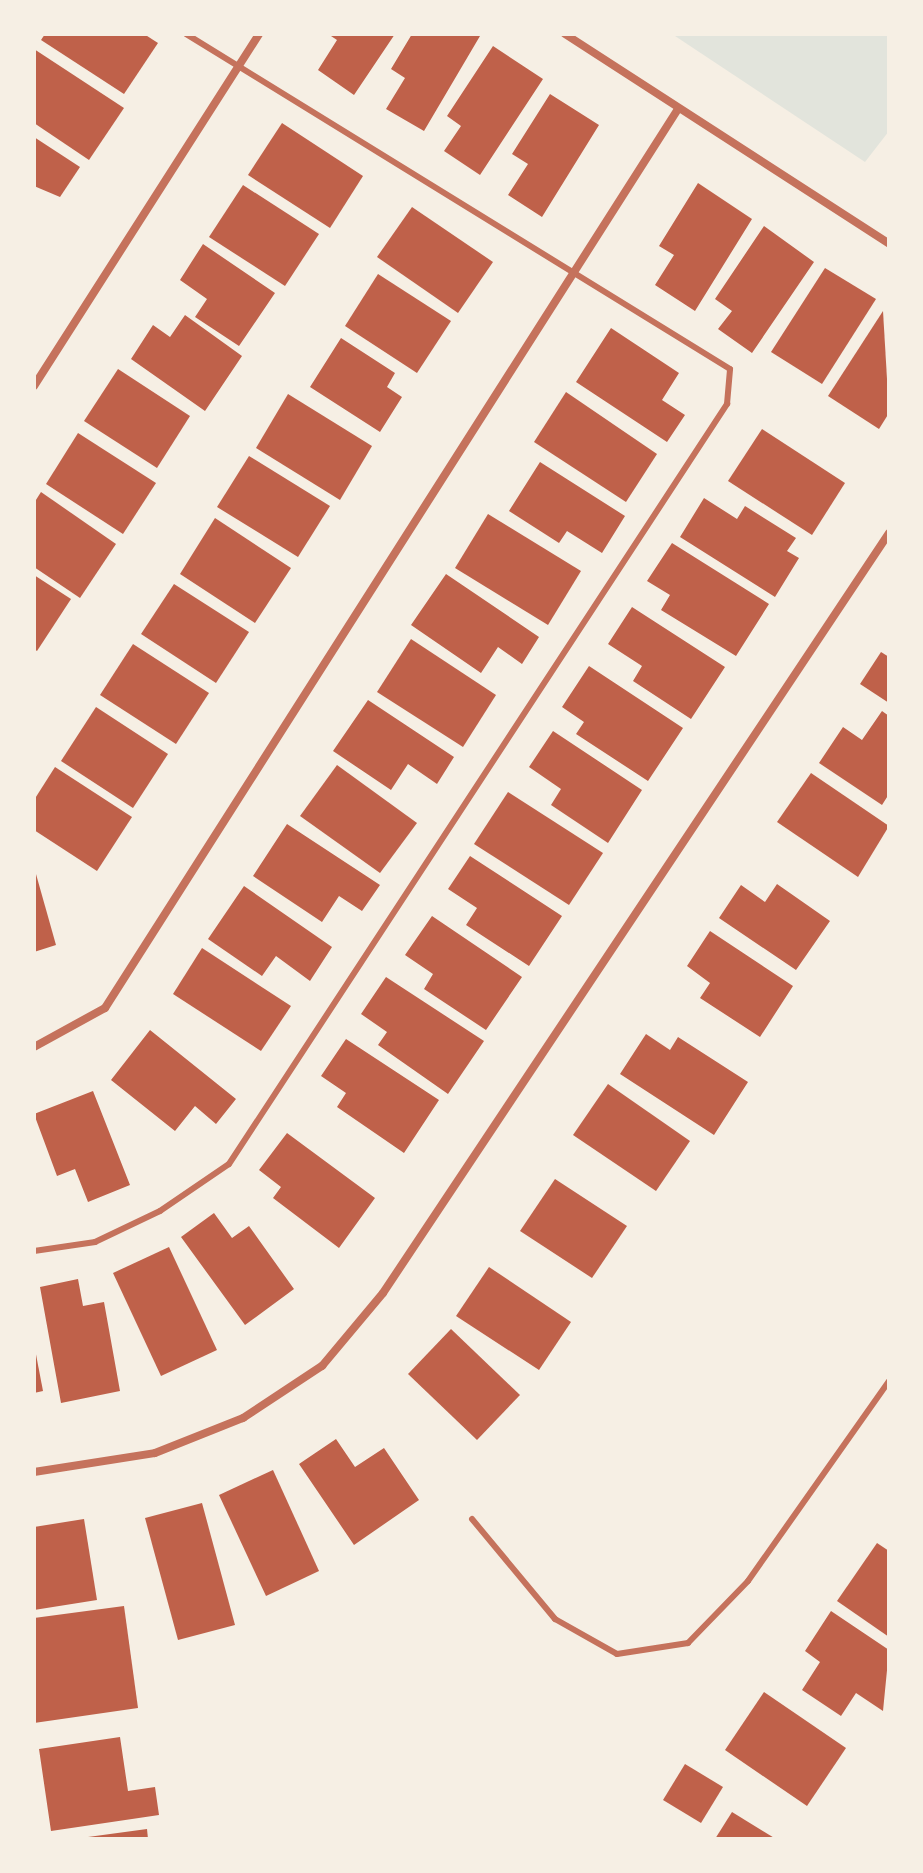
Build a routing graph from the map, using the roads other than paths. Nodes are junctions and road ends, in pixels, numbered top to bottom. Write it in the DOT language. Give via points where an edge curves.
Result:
graph roads {
  1 [pos="186,34"];
  2 [pos="259,34"];
  3 [pos="565,34"];
  4 [pos="239,66"];
  5 [pos="678,109"];
  6 [pos="889,244"];
  7 [pos="572,276"];
  8 [pos="34,386"];
  9 [pos="889,533"];
  10 [pos="34,1047"];
  11 [pos="34,1251"];
  12 [pos="889,1381"];
  13 [pos="34,1472"];
  14 [pos="472,1519"];
  1 -- 4 [label="lane"];
  2 -- 4 [label="street"];
  3 -- 5 [label="street"];
  4 -- 7 [label="lane"];
  4 -- 8 [label="street"];
  5 -- 6 [label="street"];
  5 -- 7 [label="street"];
  7 -- 10 [label="street" via="105,1008"];
  7 -- 11 [label="lane" via="730,369 727,404 229,1164 95,1242"];
  9 -- 13 [label="street" via="383,1293 322,1366 243,1418 155,1453"];
  12 -- 14 [label="lane" via="748,1581 688,1643 617,1654 555,1619"];
}
